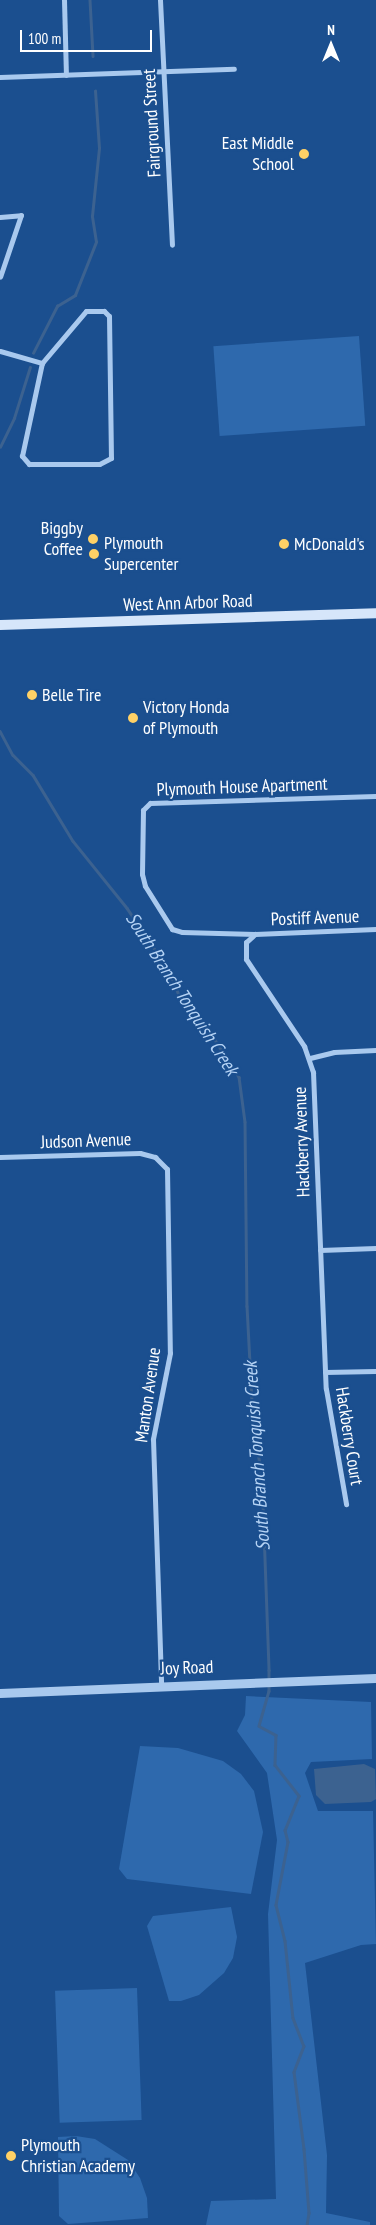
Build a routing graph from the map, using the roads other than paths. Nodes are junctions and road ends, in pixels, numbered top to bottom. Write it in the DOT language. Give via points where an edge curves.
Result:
graph roads {
  1 [pos="64,0"];
  2 [pos="160,0"];
  3 [pos="234,68"];
  4 [pos="163,72"];
  5 [pos="66,74"];
  6 [pos="0,77"];
  7 [pos="0,217"];
  8 [pos="172,245"];
  9 [pos="0,277"];
  10 [pos="0,351"];
  11 [pos="42,363"];
  12 [pos="376,613"];
  13 [pos="0,625"];
  14 [pos="376,796"];
  15 [pos="376,930"];
  16 [pos="255,934"];
  17 [pos="376,1050"];
  18 [pos="310,1058"];
  19 [pos="0,1157"];
  20 [pos="167,1169"];
  21 [pos="376,1248"];
  22 [pos="320,1250"];
  23 [pos="376,1371"];
  24 [pos="325,1372"];
  25 [pos="346,1504"];
  26 [pos="376,1678"];
  27 [pos="161,1685"];
  28 [pos="0,1693"];
  1 -- 5 [label="street"];
  2 -- 4 [label="street, Fairground Street"];
  3 -- 4 [label="street"];
  4 -- 5 [label="street"];
  4 -- 8 [label="street, Fairground Street"];
  5 -- 6 [label="street"];
  7 -- 9 [label="street" via="21,215"];
  10 -- 11 [label="street"];
  11 -- 11 [label="street" via="82,313 104,311 109,316 113,445 109,461 29,464 24,460 23,449"];
  12 -- 13 [label="main road, West Ann Arbor Road"];
  14 -- 16 [label="street, Plymouth House Apartment" via="158,802 146,806 143,816 143,881 172,929"];
  15 -- 16 [label="street, Postiff Avenue"];
  16 -- 18 [label="street, Hackberry Avenue" via="246,942 246,959"];
  17 -- 18 [label="street" via="334,1052"];
  18 -- 22 [label="street, Hackberry Avenue"];
  19 -- 20 [label="street, Judson Avenue" via="140,1153 155,1157"];
  20 -- 27 [label="street, Manton Avenue" via="170,1353 153,1438"];
  21 -- 22 [label="street"];
  22 -- 24 [label="street, Hackberry Avenue"];
  23 -- 24 [label="street"];
  24 -- 25 [label="street, Hackberry Court" via="327,1404"];
  26 -- 27 [label="street, Joy Road"];
  27 -- 28 [label="street, Joy Road"];
}
